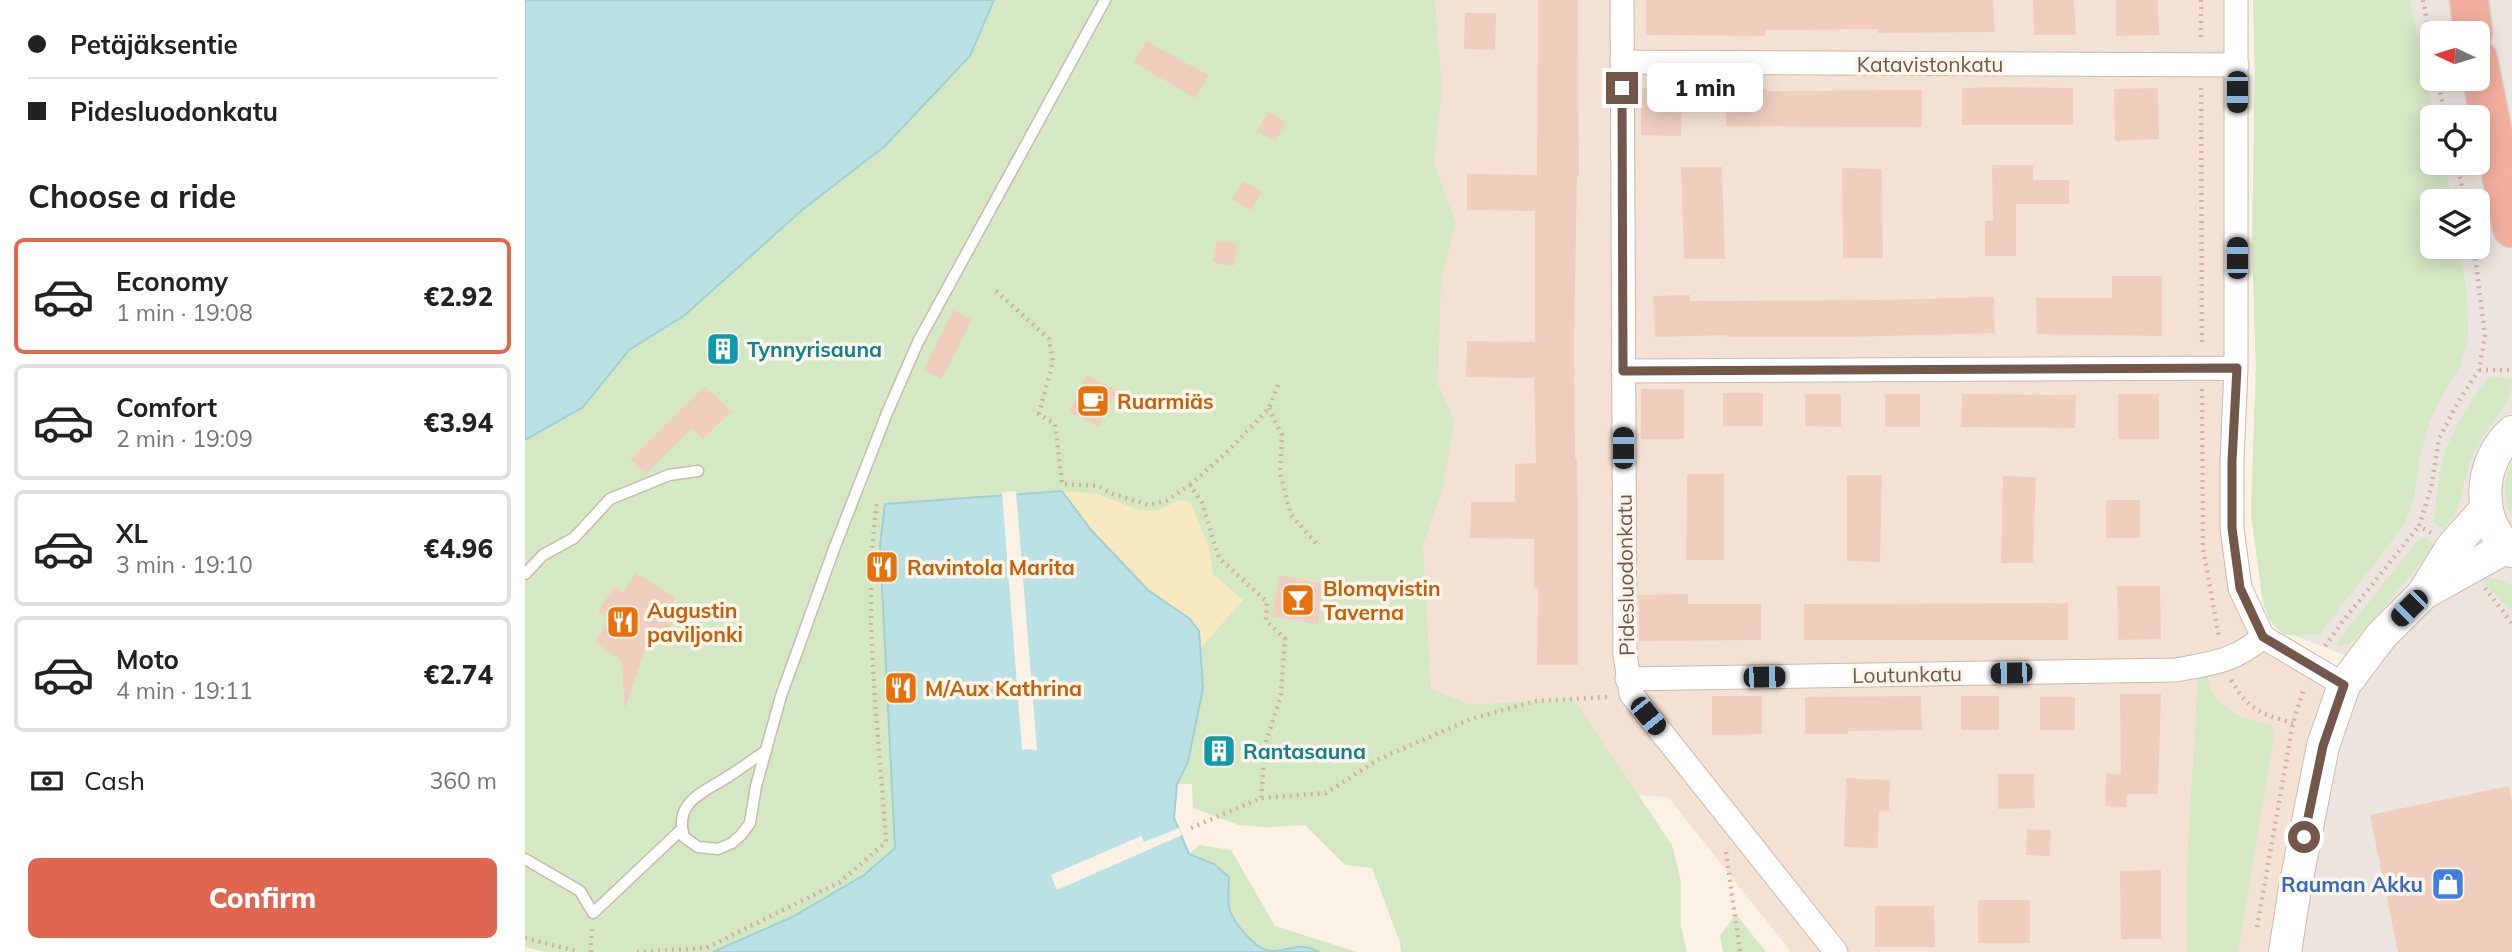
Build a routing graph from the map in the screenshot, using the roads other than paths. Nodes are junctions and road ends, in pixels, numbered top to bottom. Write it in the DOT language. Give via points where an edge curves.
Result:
graph roads {
  1 [pos="1105,0"];
  2 [pos="1622,0"];
  3 [pos="2236,0"];
  4 [pos="2469,0"];
  5 [pos="2472,21"];
  6 [pos="1622,62"];
  7 [pos="2237,65"];
  8 [pos="2484,91"];
  9 [pos="2512,228"];
  10 [pos="2237,368"];
  11 [pos="1623,371"];
  12 [pos="2512,432"];
  13 [pos="698,471"];
  14 [pos="2486,509"];
  15 [pos="2509,549"];
  16 [pos="2461,558"];
  17 [pos="525,574"];
  18 [pos="2263,637"];
  19 [pos="2344,685"];
  20 [pos="1629,687"];
  21 [pos="766,751"];
  22 [pos="682,829"];
  23 [pos="525,859"];
  24 [pos="1836,952"];
  25 [pos="2285,952"];
  1 -- 21 [label="lane" via="918,342 824,574"];
  2 -- 6 [label="street, Pidesluodonkatu"];
  3 -- 7 [label="street"];
  4 -- 5 [label="highway"];
  6 -- 7 [label="street, Katavistonkatu"];
  6 -- 11 [label="street, Pidesluodonkatu"];
  7 -- 10 [label="street"];
  8 -- 9 [label="highway"];
  10 -- 11 [label="street"];
  10 -- 18 [label="street" via="2232,528 2240,588"];
  11 -- 20 [label="street, Pidesluodonkatu"];
  12 -- 14 [label="street" via="2493,456 2485,481"];
  13 -- 17 [label="lane" via="669,475 610,499 574,538 543,555"];
  14 -- 15 [label="street"];
  14 -- 16 [label="street"];
  15 -- 16 [label="street"];
  16 -- 19 [label="street" via="2381,636"];
  18 -- 19 [label="street"];
  18 -- 20 [label="street, Loutunkatu" via="2246,652 2223,662 2176,670"];
  19 -- 25 [label="street" via="2323,746"];
  20 -- 24 [label="street"];
  21 -- 22 [label="lane" via="708,787 687,806"];
  21 -- 22 [label="lane" via="750,823 732,844 718,849 698,847 684,837"];
  22 -- 23 [label="lane" via="593,913 580,891"];
}
